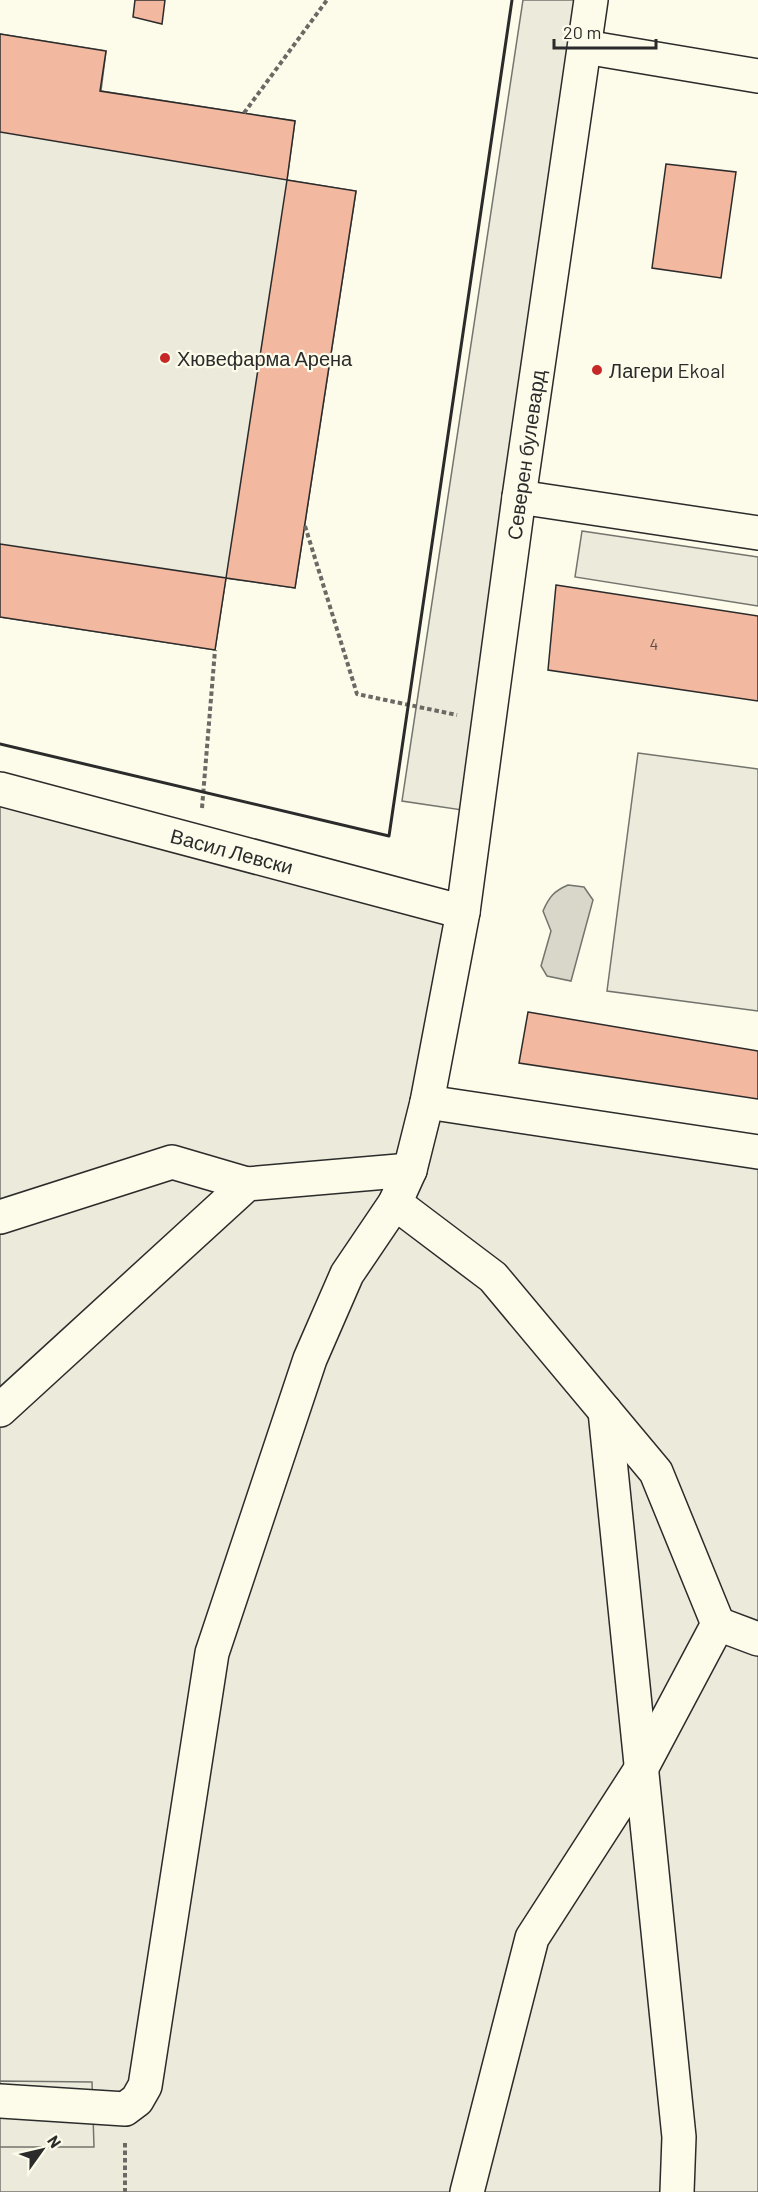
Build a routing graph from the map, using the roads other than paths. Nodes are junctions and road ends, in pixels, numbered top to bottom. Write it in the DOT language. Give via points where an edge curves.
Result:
graph roads {
  1 [pos="591,0"];
  2 [pos="585,47"];
  3 [pos="758,76"];
  4 [pos="519,497"];
  5 [pos="758,533"];
  6 [pos="0,789"];
  7 [pos="463,912"];
  8 [pos="427,1102"];
  9 [pos="758,1152"];
  10 [pos="410,1170"];
  11 [pos="247,1184"];
  12 [pos="395,1203"];
  13 [pos="0,1217"];
  14 [pos="0,1410"];
  15 [pos="605,1411"];
  16 [pos="718,1624"];
  17 [pos="758,1639"];
  18 [pos="641,1769"];
  19 [pos="0,2101"];
  20 [pos="467,2192"];
  21 [pos="677,2192"];
  1 -- 2 [label="street, Северен булевард"];
  2 -- 3 [label="street"];
  2 -- 4 [label="street, Северен булевард"];
  4 -- 5 [label="street"];
  4 -- 7 [label="street, Северен булевард"];
  6 -- 7 [label="street, Васил Левски"];
  7 -- 8 [label="street, Северен булевард"];
  8 -- 9 [label="street"];
  8 -- 10 [label="street, Северен булевард"];
  10 -- 11 [label="street"];
  10 -- 12 [label="street, Северен булевард"];
  11 -- 13 [label="street" via="172,1162"];
  11 -- 14 [label="street"];
  12 -- 15 [label="street" via="493,1277"];
  12 -- 19 [label="street, Северен булевард" via="347,1274 309,1359 212,1653 145,2086 137,2100 125,2109"];
  15 -- 16 [label="street" via="656,1472"];
  15 -- 18 [label="street"];
  16 -- 17 [label="street"];
  16 -- 18 [label="street"];
  18 -- 20 [label="street" via="532,1938"];
  18 -- 21 [label="street" via="679,2137"];
}
